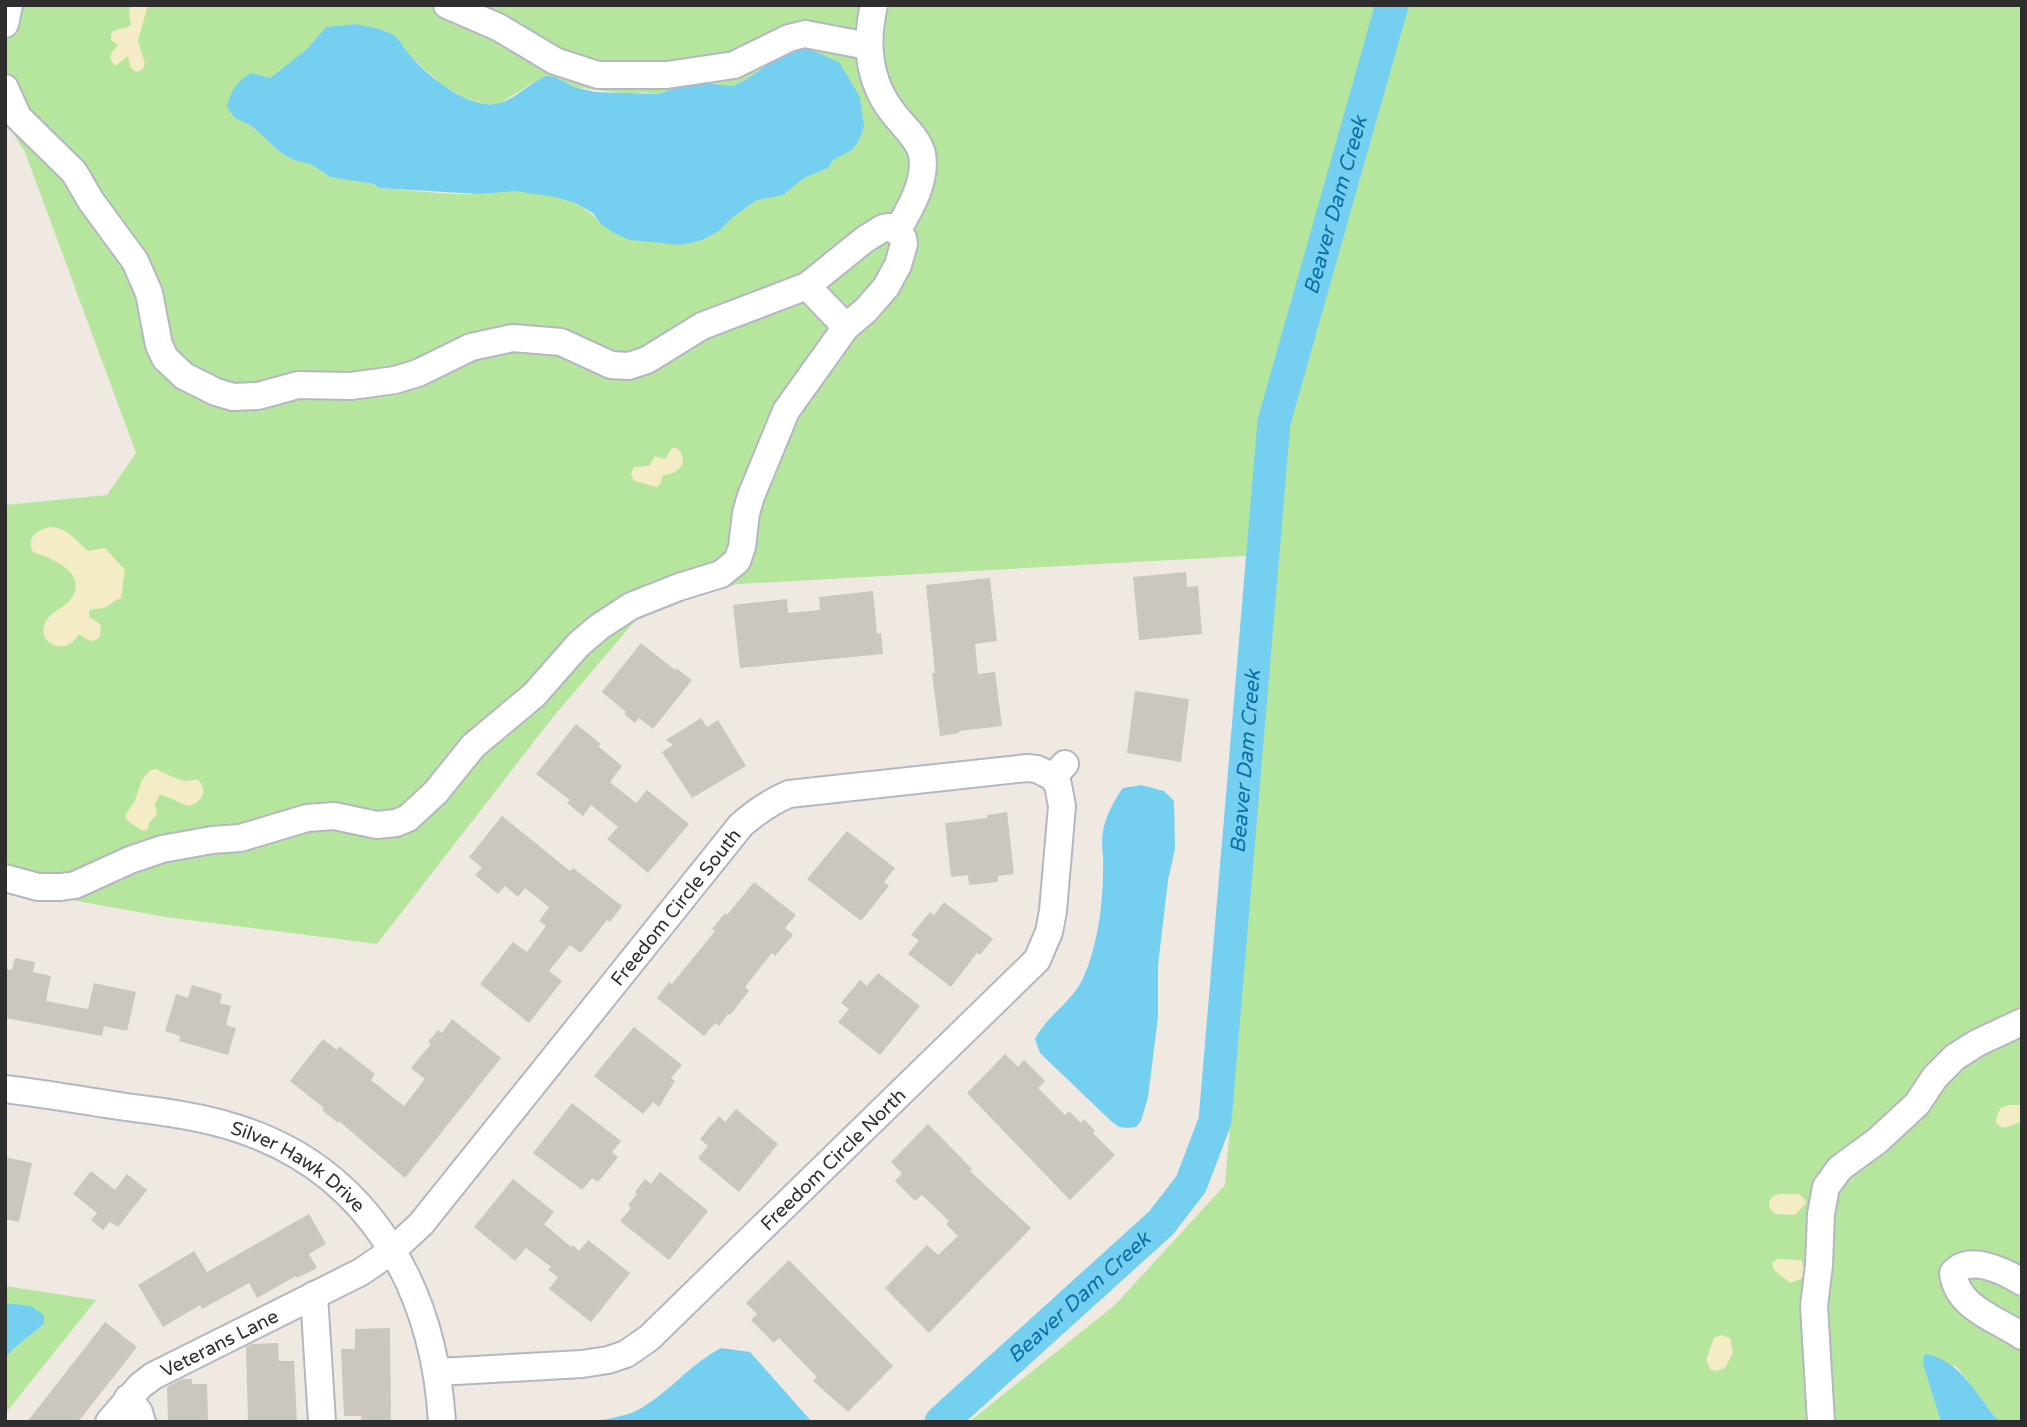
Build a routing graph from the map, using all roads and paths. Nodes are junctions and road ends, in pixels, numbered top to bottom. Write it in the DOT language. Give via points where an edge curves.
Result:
graph roads {
  1 [pos="9,5"];
  2 [pos="447,5"];
  3 [pos="874,5"];
  4 [pos="5,24"];
  5 [pos="868,46"];
  6 [pos="5,88"];
  7 [pos="897,231"];
  8 [pos="807,286"];
  9 [pos="846,327"];
  10 [pos="1059,770"];
  11 [pos="5,878"];
  12 [pos="2022,1022"];
  13 [pos="5,1089"];
  14 [pos="393,1250"];
  15 [pos="2022,1282"];
  16 [pos="314,1295"];
  17 [pos="2022,1336"];
  18 [pos="438,1372"];
  19 [pos="128,1398"];
  20 [pos="109,1422"];
  21 [pos="142,1422"];
  22 [pos="322,1422"];
  23 [pos="442,1422"];
  24 [pos="1821,1422"];
  1 -- 4 [label="street"];
  2 -- 5 [label="street" via="498,27 555,61 598,75 667,75 734,65 805,34"];
  3 -- 5 [label="street"];
  5 -- 7 [label="street" via="880,91 922,153 919,186"];
  6 -- 8 [label="street" via="18,117 74,172 135,261 149,293 165,358 184,376 227,396 247,398 298,385 351,386 395,380 481,343 513,338 561,342 611,365 629,366 702,326"];
  7 -- 8 [label="street" via="888,227 874,233"];
  7 -- 9 [label="street" via="904,244 893,276 876,300"];
  8 -- 9 [label="street"];
  9 -- 11 [label="street" via="786,411 751,496 737,561 721,574 631,606 599,627 534,695 473,746 408,818 377,825 334,816 307,818 240,838 162,849 75,885 38,887"];
  10 -- 14 [label="street, Freedom Circle South" via="1027,768 789,794 756,811 732,835 421,1224"];
  10 -- 18 [label="street, Freedom Circle North" via="1062,806 1053,911 1037,960 649,1338 608,1360"];
  12 -- 24 [label="street" via="1955,1057 1917,1104 1840,1168 1826,1187 1814,1306"];
  13 -- 14 [label="street, Silver Hawk Drive" via="203,1118 273,1142 338,1187"];
  14 -- 16 [label="street, Veterans Lane"];
  14 -- 18 [label="street, Silver Hawk Drive" via="416,1297"];
  15 -- 17 [label="street" via="1969,1264 1953,1273 1957,1287 1973,1306"];
  16 -- 19 [label="street, Veterans Lane" via="153,1376"];
  16 -- 22 [label="street"];
  18 -- 23 [label="street, Silver Hawk Drive"];
  19 -- 20 [label="street, Veterans Lane"];
  19 -- 21 [label="street"];
}
